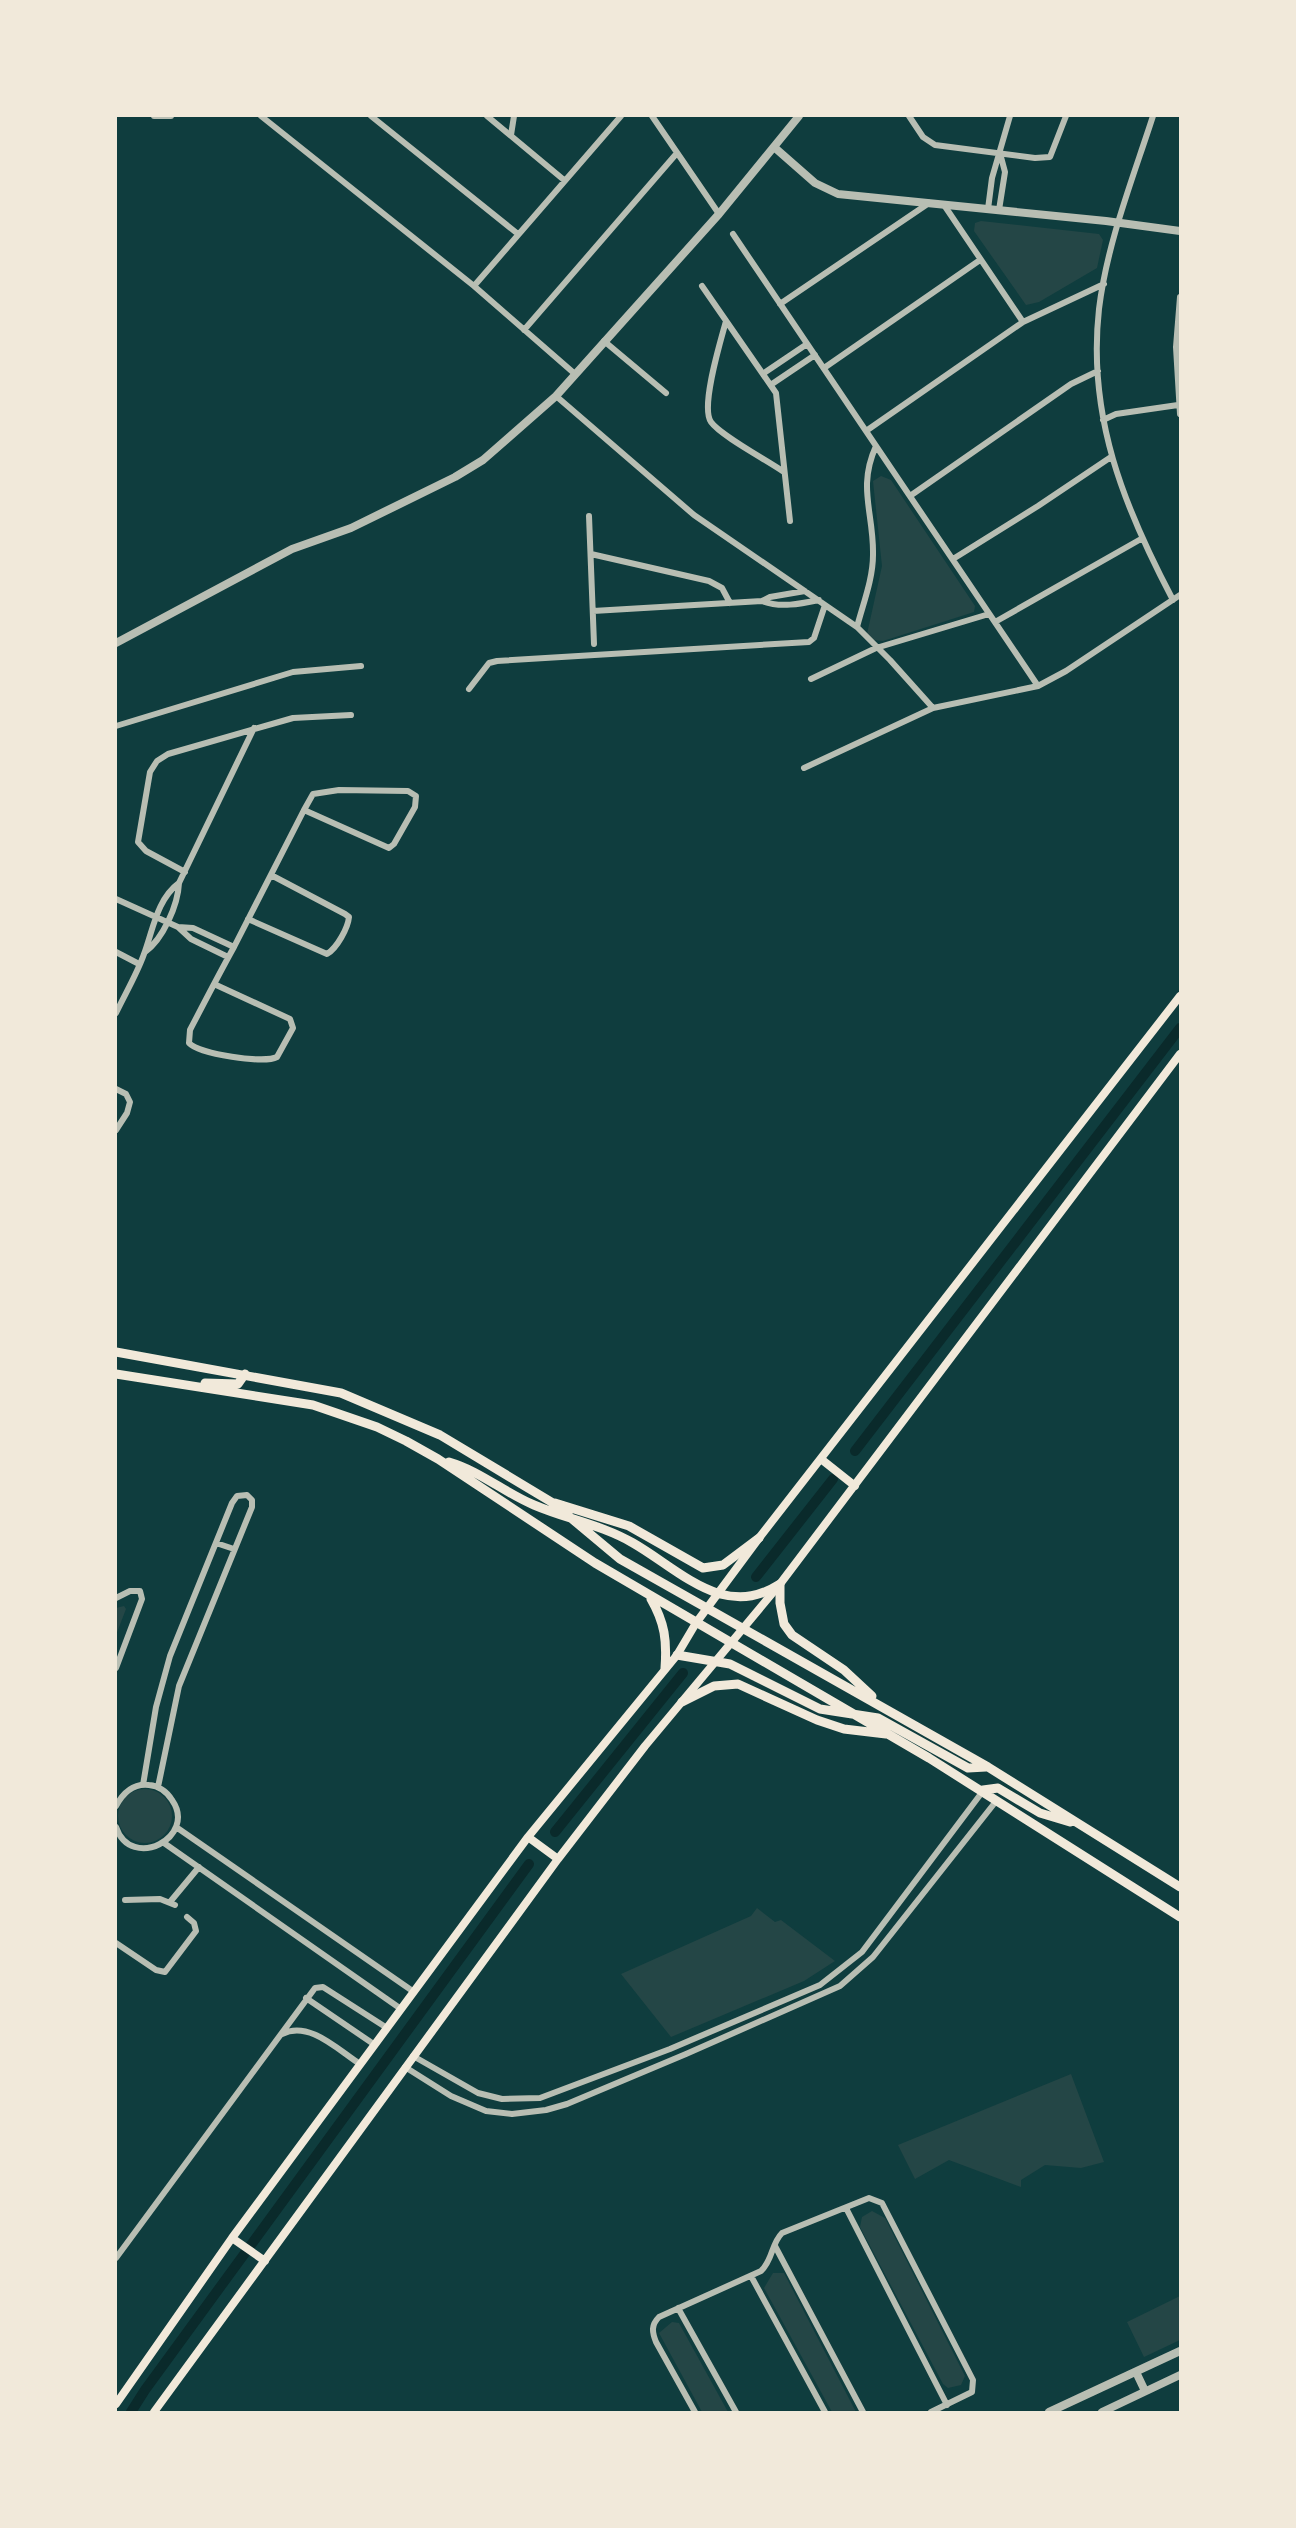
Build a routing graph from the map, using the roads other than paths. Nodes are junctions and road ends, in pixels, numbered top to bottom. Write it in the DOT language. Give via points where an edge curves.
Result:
graph roads {
  1 [pos="154,116"];
  2 [pos="171,116"];
  3 [pos="261,116"];
  4 [pos="371,116"];
  5 [pos="487,116"];
  6 [pos="514,116"];
  7 [pos="621,116"];
  8 [pos="652,116"];
  9 [pos="799,116"];
  10 [pos="909,116"];
  11 [pos="1010,116"];
  12 [pos="1066,116"];
  13 [pos="1153,116"];
  14 [pos="511,135"];
  15 [pos="774,147"];
  16 [pos="677,153"];
  17 [pos="1000,156"];
  18 [pos="564,180"];
  19 [pos="929,203"];
  20 [pos="944,205"];
  21 [pos="988,209"];
  22 [pos="999,210"];
  23 [pos="719,214"];
  24 [pos="1119,222"];
  25 [pos="1180,231"];
  26 [pos="518,234"];
  27 [pos="733,234"];
  28 [pos="980,260"];
  29 [pos="1104,284"];
  30 [pos="474,286"];
  31 [pos="702,286"];
  32 [pos="1180,297"];
  33 [pos="780,304"];
  34 [pos="726,321"];
  35 [pos="1023,322"];
  36 [pos="524,330"];
  37 [pos="604,341"];
  38 [pos="807,344"];
  39 [pos="815,355"];
  40 [pos="824,368"];
  41 [pos="1098,371"];
  42 [pos="764,372"];
  43 [pos="575,374"];
  44 [pos="772,384"];
  45 [pos="666,393"];
  46 [pos="556,396"];
  47 [pos="1178,405"];
  48 [pos="1180,414"];
  49 [pos="1103,420"];
  50 [pos="866,431"];
  51 [pos="876,446"];
  52 [pos="1111,457"];
  53 [pos="784,472"];
  54 [pos="910,496"];
  55 [pos="589,516"];
  56 [pos="790,521"];
  57 [pos="1141,538"];
  58 [pos="591,554"];
  59 [pos="953,560"];
  60 [pos="805,591"];
  61 [pos="1180,595"];
  62 [pos="819,600"];
  63 [pos="1173,600"];
  64 [pos="762,602"];
  65 [pos="730,603"];
  66 [pos="825,604"];
  67 [pos="593,611"];
  68 [pos="989,614"];
  69 [pos="995,622"];
  70 [pos="857,627"];
  71 [pos="116,643"];
  72 [pos="594,644"];
  73 [pos="876,648"];
  74 [pos="361,666"];
  75 [pos="811,679"];
  76 [pos="1038,686"];
  77 [pos="469,690"];
  78 [pos="933,708"];
  79 [pos="351,715"];
  80 [pos="116,726"];
  81 [pos="254,728"];
  82 [pos="804,768"];
  83 [pos="304,810"];
  84 [pos="185,872"];
  85 [pos="271,875"];
  86 [pos="179,883"];
  87 [pos="116,891"];
  88 [pos="118,899"];
  89 [pos="157,917"];
  90 [pos="248,919"];
  91 [pos="166,921"];
  92 [pos="178,927"];
  93 [pos="234,947"];
  94 [pos="116,952"];
  95 [pos="145,952"];
  96 [pos="228,957"];
  97 [pos="139,964"];
  98 [pos="214,984"];
  99 [pos="1180,996"];
  100 [pos="116,1009"];
  101 [pos="1180,1054"];
  102 [pos="116,1089"];
  103 [pos="116,1130"];
  104 [pos="116,1352"];
  105 [pos="116,1374"];
  106 [pos="245,1374"];
  107 [pos="198,1387"];
  108 [pos="438,1459"];
  109 [pos="821,1459"];
  110 [pos="855,1486"];
  111 [pos="554,1503"];
  112 [pos="567,1517"];
  113 [pos="759,1538"];
  114 [pos="216,1543"];
  115 [pos="234,1549"];
  116 [pos="780,1584"];
  117 [pos="720,1594"];
  118 [pos="649,1597"];
  119 [pos="116,1598"];
  120 [pos="709,1608"];
  121 [pos="696,1623"];
  122 [pos="743,1627"];
  123 [pos="730,1643"];
  124 [pos="676,1655"];
  125 [pos="718,1660"];
  126 [pos="116,1668"];
  127 [pos="665,1668"];
  128 [pos="682,1702"];
  129 [pos="880,1704"];
  130 [pos="855,1714"];
  131 [pos="892,1735"];
  132 [pos="988,1767"];
  133 [pos="143,1785"];
  134 [pos="158,1787"];
  135 [pos="983,1790"];
  136 [pos="997,1800"];
  137 [pos="116,1806"];
  138 [pos="1075,1822"];
  139 [pos="116,1827"];
  140 [pos="176,1827"];
  141 [pos="528,1837"];
  142 [pos="123,1840"];
  143 [pos="164,1843"];
  144 [pos="116,1846"];
  145 [pos="558,1859"];
  146 [pos="199,1867"];
  147 [pos="1180,1887"];
  148 [pos="120,1901"];
  149 [pos="187,1917"];
  150 [pos="1180,1917"];
  151 [pos="116,1943"];
  152 [pos="414,1992"];
  153 [pos="306,1998"];
  154 [pos="401,2009"];
  155 [pos="387,2028"];
  156 [pos="281,2034"];
  157 [pos="375,2045"];
  158 [pos="413,2056"];
  159 [pos="360,2064"];
  160 [pos="405,2067"];
  161 [pos="846,2208"];
  162 [pos="235,2241"];
  163 [pos="775,2245"];
  164 [pos="116,2258"];
  165 [pos="265,2261"];
  166 [pos="751,2276"];
  167 [pos="678,2308"];
  168 [pos="1180,2351"];
  169 [pos="1136,2372"];
  170 [pos="1180,2375"];
  171 [pos="1145,2391"];
  172 [pos="116,2404"];
  173 [pos="947,2405"];
  174 [pos="154,2412"];
  175 [pos="695,2412"];
  176 [pos="736,2412"];
  177 [pos="825,2412"];
  178 [pos="863,2412"];
  179 [pos="931,2412"];
  180 [pos="1049,2412"];
  181 [pos="1102,2412"];
  1 -- 2 [label="street"];
  3 -- 30 [label="street"];
  4 -- 26 [label="street"];
  5 -- 14 [label="street"];
  6 -- 14 [label="street"];
  7 -- 18 [label="street"];
  8 -- 16 [label="street"];
  9 -- 15 [label="street"];
  10 -- 17 [label="street" via="929,142"];
  11 -- 17 [label="street"];
  12 -- 17 [label="street" via="1050,157"];
  13 -- 24 [label="street"];
  14 -- 18 [label="street"];
  15 -- 19 [label="street" via="829,191"];
  15 -- 23 [label="street"];
  16 -- 23 [label="street"];
  16 -- 36 [label="street"];
  17 -- 21 [label="street"];
  17 -- 22 [label="street" via="1005,172"];
  18 -- 26 [label="street"];
  19 -- 20 [label="street"];
  19 -- 33 [label="street"];
  20 -- 21 [label="street"];
  20 -- 28 [label="street"];
  21 -- 22 [label="street"];
  22 -- 24 [label="street"];
  23 -- 37 [label="street"];
  24 -- 25 [label="street"];
  24 -- 29 [label="street"];
  26 -- 30 [label="street"];
  27 -- 33 [label="street"];
  28 -- 35 [label="street"];
  28 -- 40 [label="street"];
  29 -- 35 [label="street"];
  29 -- 41 [label="street" via="1099,308"];
  30 -- 36 [label="street"];
  31 -- 34 [label="street"];
  32 -- 47 [label="street" via="1176,347"];
  33 -- 38 [label="street"];
  34 -- 42 [label="street"];
  34 -- 53 [label="street" via="708,397 708,417 717,428"];
  35 -- 50 [label="street"];
  36 -- 43 [label="street"];
  37 -- 43 [label="street"];
  37 -- 45 [label="street"];
  38 -- 39 [label="street"];
  38 -- 42 [label="street"];
  39 -- 40 [label="street"];
  39 -- 44 [label="street"];
  40 -- 50 [label="street"];
  41 -- 49 [label="street"];
  41 -- 54 [label="street" via="1071,384"];
  42 -- 44 [label="street"];
  43 -- 46 [label="street"];
  44 -- 53 [label="street"];
  46 -- 60 [label="street" via="685,508"];
  46 -- 71 [label="street" via="483,460 455,477 351,528 292,549"];
  47 -- 48 [label="street"];
  47 -- 49 [label="street" via="1116,414"];
  49 -- 52 [label="street"];
  50 -- 51 [label="street"];
  51 -- 54 [label="street"];
  51 -- 70 [label="street" via="866,479 872,568"];
  52 -- 57 [label="street"];
  52 -- 59 [label="street"];
  53 -- 56 [label="street"];
  54 -- 59 [label="street"];
  55 -- 58 [label="street"];
  57 -- 63 [label="street"];
  57 -- 69 [label="street"];
  58 -- 65 [label="street" via="709,581 722,588"];
  58 -- 67 [label="street"];
  59 -- 68 [label="street"];
  60 -- 62 [label="street"];
  60 -- 64 [label="street"];
  61 -- 63 [label="street"];
  62 -- 64 [label="street" via="771,605"];
  62 -- 66 [label="street"];
  63 -- 76 [label="street"];
  64 -- 65 [label="street"];
  65 -- 67 [label="street"];
  66 -- 70 [label="street"];
  66 -- 77 [label="street" via="814,638 809,642 497,661 489,663"];
  67 -- 72 [label="street"];
  68 -- 69 [label="street"];
  68 -- 73 [label="street"];
  69 -- 76 [label="street"];
  70 -- 73 [label="street"];
  73 -- 75 [label="street"];
  73 -- 78 [label="street"];
  74 -- 80 [label="street" via="292,672"];
  76 -- 78 [label="street"];
  78 -- 82 [label="street"];
  79 -- 81 [label="street" via="293,718"];
  81 -- 84 [label="street"];
  81 -- 84 [label="street" via="168,754 150,772 138,842 146,851"];
  83 -- 83 [label="street" via="313,794 339,790 408,791 416,796 394,844 388,848"];
  83 -- 85 [label="street"];
  84 -- 86 [label="street"];
  85 -- 90 [label="street"];
  85 -- 90 [label="street" via="345,914 349,923 327,954"];
  86 -- 89 [label="street" via="168,894"];
  86 -- 91 [label="street"];
  87 -- 88 [label="street"];
  88 -- 89 [label="street"];
  89 -- 91 [label="street"];
  89 -- 95 [label="street"];
  90 -- 93 [label="street"];
  91 -- 92 [label="street"];
  91 -- 95 [label="street" via="155,943"];
  92 -- 93 [label="street" via="193,928"];
  92 -- 96 [label="street" via="191,939"];
  93 -- 96 [label="street"];
  94 -- 97 [label="street"];
  95 -- 97 [label="street"];
  96 -- 98 [label="street"];
  97 -- 100 [label="street"];
  98 -- 98 [label="street" via="290,1019 293,1028 280,1053 267,1060 199,1050 189,1042 190,1030"];
  99 -- 109 [label="main road"];
  101 -- 110 [label="main road"];
  102 -- 103 [label="street" via="129,1097 130,1107"];
  104 -- 106 [label="main road"];
  105 -- 107 [label="main road"];
  106 -- 107 [label="main road" via="238,1384 204,1383"];
  106 -- 111 [label="main road" via="341,1393 383,1409 440,1435"];
  107 -- 108 [label="main road" via="333,1410 377,1427"];
  108 -- 112 [label="main road" via="471,1470 532,1505"];
  108 -- 118 [label="main road"];
  109 -- 110 [label="main road"];
  109 -- 113 [label="main road"];
  110 -- 116 [label="main road"];
  111 -- 112 [label="main road"];
  111 -- 113 [label="main road" via="629,1526 702,1568 723,1564"];
  112 -- 117 [label="main road" via="632,1542"];
  112 -- 120 [label="main road" via="620,1559"];
  113 -- 117 [label="main road"];
  114 -- 115 [label="street"];
  114 -- 115 [label="street" via="234,1498 247,1495 252,1507"];
  114 -- 133 [label="street" via="165,1673"];
  115 -- 134 [label="street" via="179,1686"];
  116 -- 117 [label="main road" via="762,1595"];
  116 -- 122 [label="main road"];
  116 -- 129 [label="main road" via="784,1624 792,1635 853,1677"];
  117 -- 120 [label="main road"];
  118 -- 121 [label="main road"];
  118 -- 127 [label="main road" via="662,1618 666,1634"];
  119 -- 126 [label="street" via="140,1591 142,1599"];
  120 -- 121 [label="main road"];
  120 -- 122 [label="main road"];
  121 -- 123 [label="main road"];
  121 -- 124 [label="main road"];
  122 -- 123 [label="main road"];
  122 -- 129 [label="main road"];
  123 -- 125 [label="main road"];
  123 -- 130 [label="main road"];
  124 -- 125 [label="main road"];
  124 -- 127 [label="main road"];
  125 -- 128 [label="main road"];
  125 -- 130 [label="main road" via="820,1709"];
  127 -- 141 [label="main road"];
  128 -- 131 [label="main road" via="714,1686 738,1684 817,1720"];
  128 -- 145 [label="main road"];
  129 -- 132 [label="main road"];
  130 -- 131 [label="main road"];
  130 -- 132 [label="main road" via="878,1718 968,1768"];
  131 -- 135 [label="main road"];
  132 -- 138 [label="main road"];
  133 -- 134 [label="street"];
  133 -- 137 [label="street" via="126,1792"];
  134 -- 140 [label="street" via="175,1804"];
  135 -- 136 [label="main road"];
  135 -- 138 [label="main road" via="998,1788 1040,1813"];
  135 -- 158 [label="street" via="862,1952 820,1985 670,2049 540,2098 502,2099 478,2093"];
  136 -- 150 [label="main road"];
  136 -- 160 [label="street" via="873,1957 840,1986 546,2110 512,2114 486,2111 451,2096"];
  138 -- 147 [label="main road"];
  139 -- 142 [label="street"];
  140 -- 143 [label="street"];
  140 -- 152 [label="street"];
  141 -- 145 [label="main road"];
  141 -- 152 [label="main road"];
  142 -- 143 [label="street" via="130,1846 148,1849"];
  142 -- 144 [label="street"];
  143 -- 146 [label="street"];
  145 -- 158 [label="main road"];
  146 -- 148 [label="street" via="173,1904 154,1899"];
  146 -- 154 [label="street"];
  149 -- 151 [label="street" via="196,1931 165,1972 156,1971"];
  152 -- 154 [label="main road"];
  153 -- 155 [label="street" via="315,1988 323,1987"];
  153 -- 156 [label="street"];
  153 -- 157 [label="street"];
  154 -- 155 [label="main road"];
  155 -- 157 [label="main road"];
  156 -- 159 [label="street" via="296,2029 312,2033"];
  156 -- 164 [label="street"];
  157 -- 159 [label="main road"];
  158 -- 160 [label="main road"];
  159 -- 162 [label="main road"];
  160 -- 165 [label="main road"];
  161 -- 163 [label="street" via="782,2233"];
  161 -- 173 [label="street"];
  161 -- 173 [label="street" via="869,2198 882,2204 973,2380 972,2392"];
  162 -- 165 [label="main road"];
  162 -- 172 [label="main road"];
  163 -- 166 [label="street" via="767,2265"];
  163 -- 178 [label="street"];
  165 -- 174 [label="main road"];
  166 -- 167 [label="street"];
  166 -- 177 [label="street"];
  167 -- 175 [label="street" via="659,2316 652,2333"];
  167 -- 176 [label="street"];
  168 -- 169 [label="street"];
  169 -- 171 [label="street"];
  169 -- 180 [label="street"];
  170 -- 171 [label="street"];
  171 -- 181 [label="street"];
  173 -- 179 [label="street"];
}
